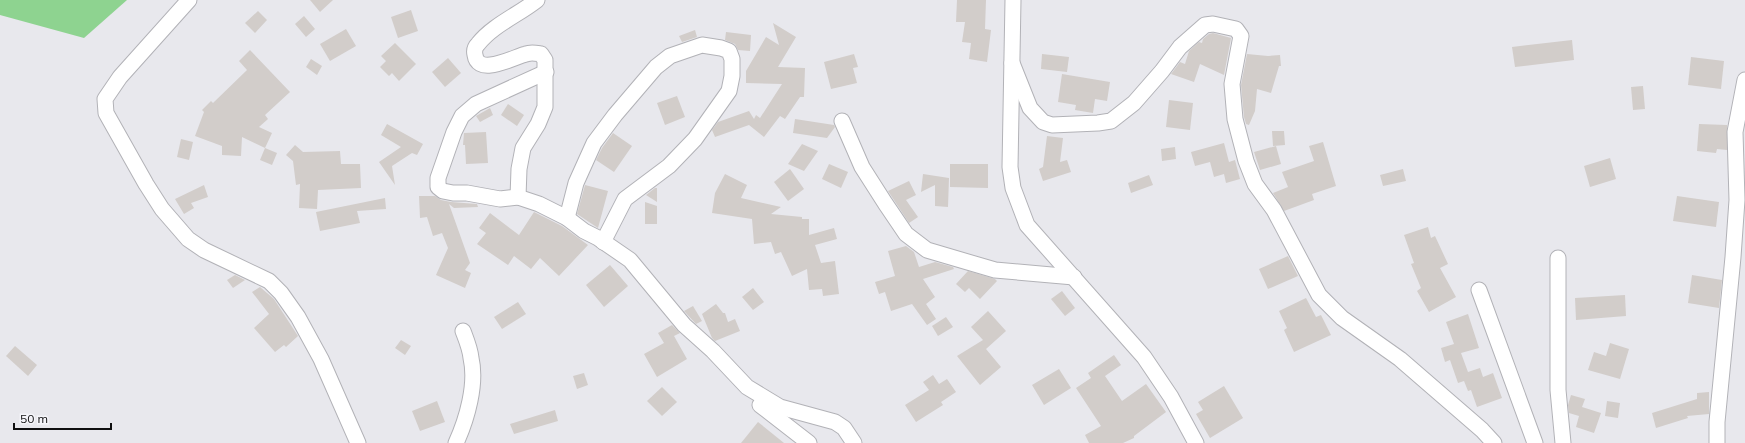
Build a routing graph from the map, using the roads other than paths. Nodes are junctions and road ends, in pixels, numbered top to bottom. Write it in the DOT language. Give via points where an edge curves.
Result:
graph roads {
  1 [pos="190,0"];
  2 [pos="538,0"];
  3 [pos="1013,0"];
  4 [pos="1012,63"];
  5 [pos="546,72"];
  6 [pos="1745,80"];
  7 [pos="842,121"];
  8 [pos="1740,133"];
  9 [pos="518,197"];
  10 [pos="567,218"];
  11 [pos="603,242"];
  12 [pos="1558,258"];
  13 [pos="1074,276"];
  14 [pos="1479,290"];
  15 [pos="463,331"];
  16 [pos="747,387"];
  17 [pos="358,443"];
  18 [pos="456,443"];
  19 [pos="809,443"];
  20 [pos="854,443"];
  21 [pos="1196,443"];
  22 [pos="1494,443"];
  23 [pos="1535,443"];
  24 [pos="1563,443"];
  25 [pos="1717,443"];
  1 -- 17 [label="street" via="120,77 105,99 106,113 162,209 188,238 204,250 269,281 281,293 298,317 321,359"];
  2 -- 5 [label="street" via="490,32 476,45 474,52 475,60 479,64 489,66 526,54 541,54 545,60"];
  3 -- 4 [label="street"];
  4 -- 13 [label="street" via="1010,167 1013,188 1027,225"];
  4 -- 22 [label="street" via="1030,108 1043,122 1052,125 1098,123 1110,121 1122,114 1162,71 1180,46 1205,25 1213,24 1240,32 1232,84 1235,119 1246,161 1255,184 1274,210 1319,295 1342,318 1400,359"];
  5 -- 9 [label="street" via="544,107 538,124 523,148"];
  5 -- 9 [label="street" via="476,104 462,116 438,178 438,187 443,191 500,199"];
  6 -- 8 [label="street"];
  7 -- 13 [label="street" via="862,167 885,203 906,234 927,250 995,270"];
  8 -- 25 [label="street" via="1733,257"];
  9 -- 10 [label="street"];
  10 -- 11 [label="street"];
  10 -- 11 [label="street" via="576,183 594,143 656,67 670,56 702,45 729,51 732,58 729,91 695,139 669,166 625,200"];
  11 -- 16 [label="street" via="630,260 684,324"];
  12 -- 24 [label="street" via="1558,390"];
  13 -- 21 [label="street" via="1144,357 1171,397"];
  14 -- 23 [label="street"];
  15 -- 18 [label="street" via="472,358 473,374 465,417"];
  16 -- 19 [label="street" via="758,404"];
  16 -- 20 [label="street" via="780,408 835,422 844,428"];
}
